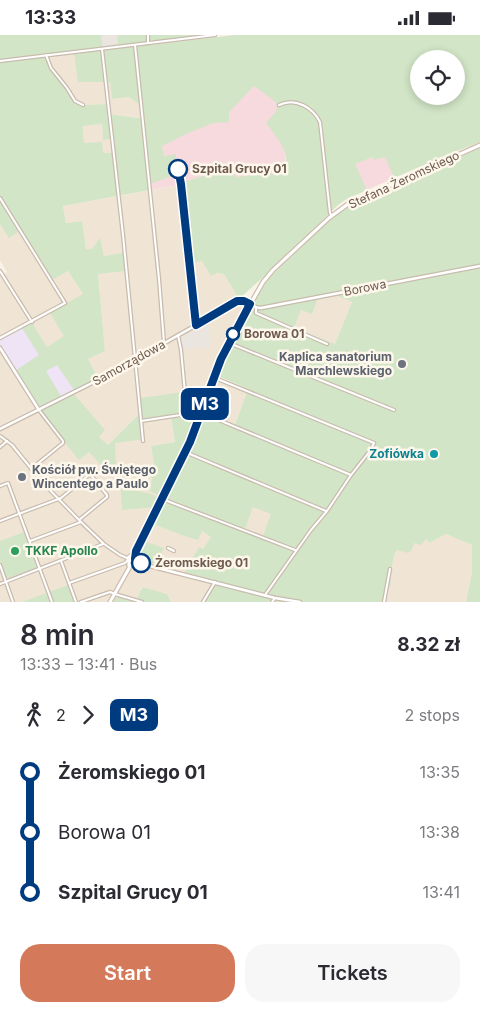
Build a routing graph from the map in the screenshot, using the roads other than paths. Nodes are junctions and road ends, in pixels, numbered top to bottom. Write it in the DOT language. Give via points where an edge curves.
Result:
graph roads {
  1 [pos="148,35"];
  2 [pos="215,35"];
  3 [pos="148,44"];
  4 [pos="135,45"];
  5 [pos="102,49"];
  6 [pos="46,55"];
  7 [pos="0,61"];
  8 [pos="83,105"];
  9 [pos="280,105"];
  10 [pos="480,145"];
  11 [pos="181,184"];
  12 [pos="0,198"];
  13 [pos="332,216"];
  14 [pos="480,266"];
  15 [pos="0,271"];
  16 [pos="250,304"];
  17 [pos="256,308"];
  18 [pos="32,321"];
  19 [pos="196,325"];
  20 [pos="178,335"];
  21 [pos="0,338"];
  22 [pos="229,342"];
  23 [pos="164,343"];
  24 [pos="327,344"];
  25 [pos="0,348"];
  26 [pos="135,360"];
  27 [pos="215,377"];
  28 [pos="39,410"];
  29 [pos="394,410"];
  30 [pos="202,413"];
  31 [pos="187,414"];
  32 [pos="141,421"];
  33 [pos="0,428"];
  34 [pos="0,436"];
  35 [pos="6,441"];
  36 [pos="143,441"];
  37 [pos="0,447"];
  38 [pos="185,452"];
  39 [pos="31,469"];
  40 [pos="351,475"];
  41 [pos="0,486"];
  42 [pos="57,499"];
  43 [pos="162,499"];
  44 [pos="326,511"];
  45 [pos="20,513"];
  46 [pos="0,521"];
  47 [pos="80,521"];
  48 [pos="30,541"];
  49 [pos="104,544"];
  50 [pos="168,548"];
  51 [pos="296,550"];
  52 [pos="174,551"];
  53 [pos="132,560"];
  54 [pos="61,561"];
  55 [pos="0,565"];
  56 [pos="40,569"];
  57 [pos="390,569"];
  58 [pos="6,582"];
  59 [pos="215,582"];
  60 [pos="68,583"];
  61 [pos="0,584"];
  62 [pos="115,594"];
  63 [pos="265,595"];
  64 [pos="274,598"];
  65 [pos="13,602"];
  66 [pos="52,602"];
  67 [pos="76,602"];
  68 [pos="82,602"];
  69 [pos="110,602"];
  70 [pos="142,602"];
  71 [pos="203,602"];
  72 [pos="272,602"];
  73 [pos="300,602"];
  74 [pos="384,602"];
  1 -- 3 [label="street"];
  2 -- 3 [label="street"];
  3 -- 4 [label="street"];
  4 -- 5 [label="street"];
  4 -- 23 [label="street"];
  5 -- 6 [label="street"];
  5 -- 26 [label="street"];
  6 -- 7 [label="street"];
  6 -- 8 [label="street" via="74,101"];
  9 -- 13 [label="street" via="291,102 308,107 317,115"];
  10 -- 13 [label="main road, Stefana Żeromskiego" via="348,204"];
  11 -- 19 [label="street"];
  12 -- 18 [label="street" via="65,303"];
  13 -- 16 [label="main road, Stefana Żeromskiego" via="273,270"];
  14 -- 17 [label="street, Borowa"];
  15 -- 18 [label="street"];
  16 -- 17 [label="street"];
  16 -- 19 [label="street, Samorządowa" via="237,301"];
  16 -- 22 [label="main road, Stefana Żeromskiego"];
  17 -- 24 [label="street" via="256,313"];
  18 -- 21 [label="street"];
  19 -- 20 [label="street, Samorządowa"];
  20 -- 23 [label="street, Samorządowa"];
  20 -- 31 [label="street"];
  22 -- 27 [label="main road, Stefana Żeromskiego"];
  22 -- 29 [label="street"];
  23 -- 26 [label="street, Samorządowa"];
  25 -- 28 [label="street"];
  26 -- 28 [label="street, Samorządowa"];
  26 -- 32 [label="street"];
  27 -- 30 [label="main road, Stefana Żeromskiego"];
  27 -- 40 [label="street" via="374,443"];
  28 -- 33 [label="street, Samorządowa"];
  28 -- 39 [label="street" via="63,443"];
  30 -- 31 [label="street"];
  30 -- 38 [label="main road, Stefana Żeromskiego"];
  30 -- 40 [label="street"];
  31 -- 32 [label="street"];
  32 -- 36 [label="street"];
  34 -- 35 [label="street"];
  35 -- 37 [label="street"];
  35 -- 39 [label="street"];
  38 -- 43 [label="main road, Stefana Żeromskiego"];
  38 -- 44 [label="street"];
  39 -- 42 [label="street"];
  40 -- 44 [label="street"];
  41 -- 45 [label="street" via="8,483"];
  42 -- 45 [label="street"];
  42 -- 47 [label="street"];
  42 -- 47 [label="street" via="90,474 107,497"];
  43 -- 51 [label="street"];
  43 -- 53 [label="main road, Stefana Żeromskiego"];
  44 -- 51 [label="street"];
  45 -- 46 [label="street"];
  45 -- 48 [label="street"];
  47 -- 48 [label="street"];
  47 -- 49 [label="street"];
  48 -- 56 [label="street"];
  49 -- 53 [label="street"];
  49 -- 54 [label="street"];
  50 -- 52 [label="street"];
  51 -- 63 [label="street"];
  53 -- 59 [label="street"];
  53 -- 60 [label="street"];
  53 -- 62 [label="main road, Stefana Żeromskiego"];
  54 -- 56 [label="street"];
  54 -- 60 [label="street"];
  55 -- 58 [label="street"];
  56 -- 58 [label="street"];
  56 -- 66 [label="street"];
  57 -- 74 [label="street"];
  58 -- 61 [label="street"];
  58 -- 65 [label="street"];
  59 -- 63 [label="street"];
  59 -- 71 [label="street"];
  60 -- 67 [label="street"];
  62 -- 68 [label="street" via="110,592"];
  62 -- 69 [label="main road, Stefana Żeromskiego"];
  62 -- 70 [label="street"];
  63 -- 64 [label="street"];
  64 -- 72 [label="street"];
  64 -- 73 [label="street"];
}
